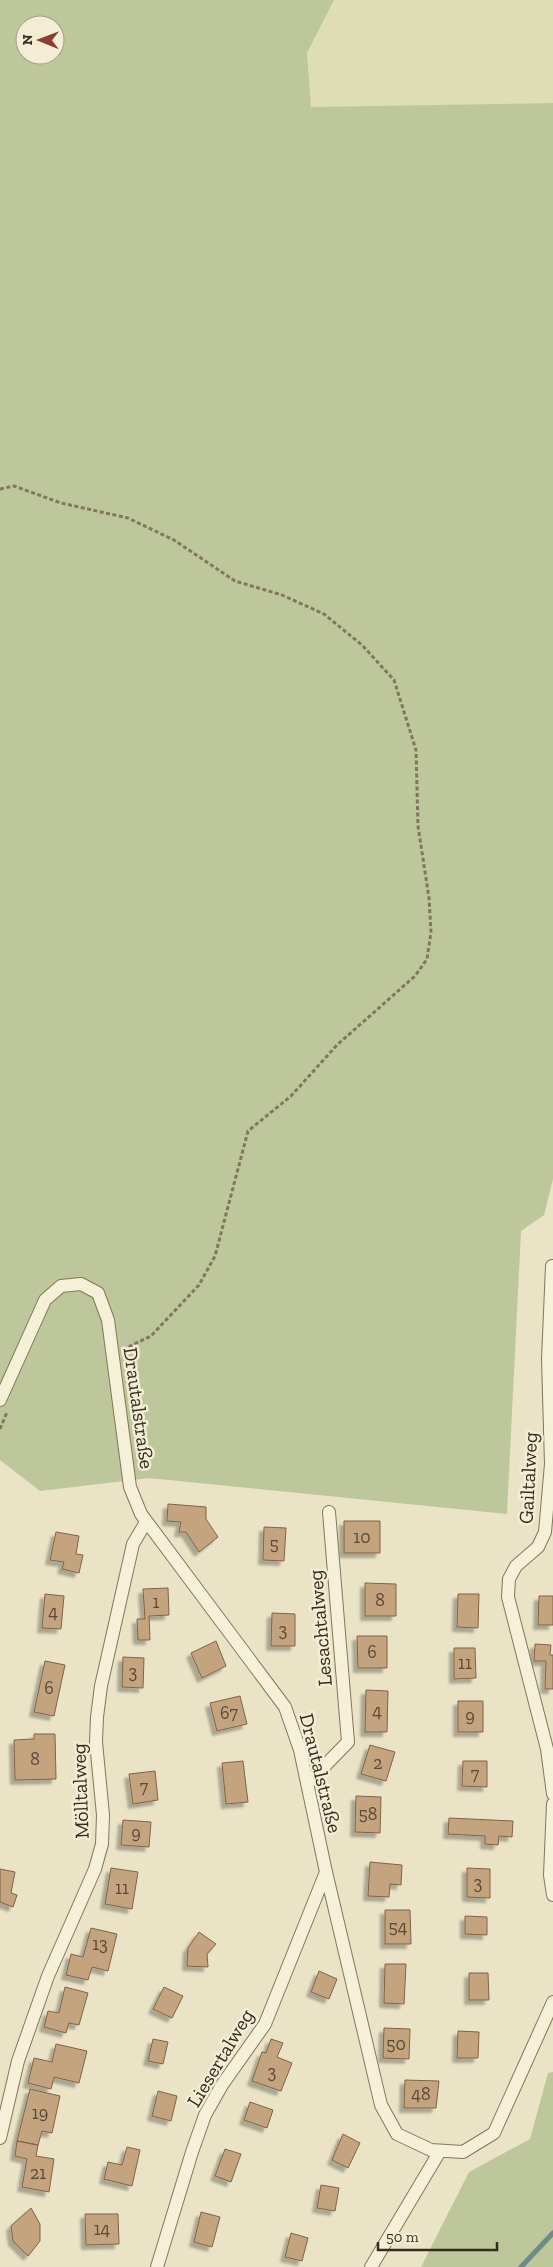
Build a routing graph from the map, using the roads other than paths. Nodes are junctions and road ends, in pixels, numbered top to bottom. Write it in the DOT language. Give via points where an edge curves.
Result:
graph roads {
  1 [pos="552,1266"];
  2 [pos="0,1400"];
  3 [pos="329,1512"];
  4 [pos="146,1522"];
  5 [pos="307,1784"];
  6 [pos="553,1794"];
  7 [pos="553,1804"];
  8 [pos="326,1872"];
  9 [pos="553,1895"];
  10 [pos="553,2002"];
  11 [pos="0,2138"];
  12 [pos="440,2151"];
  13 [pos="157,2267"];
  14 [pos="371,2267"];
  1 -- 6 [label="street, Gailtalweg" via="548,1359 551,1464 545,1532 538,1547 516,1566 509,1579 508,1597 547,1749"];
  2 -- 4 [label="street, Drautalstraße" via="45,1300 61,1286 81,1284 98,1293 108,1320 130,1487"];
  3 -- 5 [label="street, Lesachtalweg" via="348,1742"];
  4 -- 5 [label="street, Drautalstraße" via="285,1707 300,1750"];
  4 -- 11 [label="street, Mölltalweg" via="133,1544 101,1686 96,1742 103,1815 102,1844 95,1869 48,1976 18,2061"];
  5 -- 8 [label="street, Drautalstraße"];
  7 -- 9 [label="street" via="550,1875"];
  8 -- 12 [label="street, Drautalstraße" via="381,2105 397,2134"];
  8 -- 13 [label="street, Liesertalweg" via="265,2024 205,2115"];
  10 -- 12 [label="street, Drautalstraße" via="494,2133 463,2152"];
  12 -- 14 [label="street"];
}
